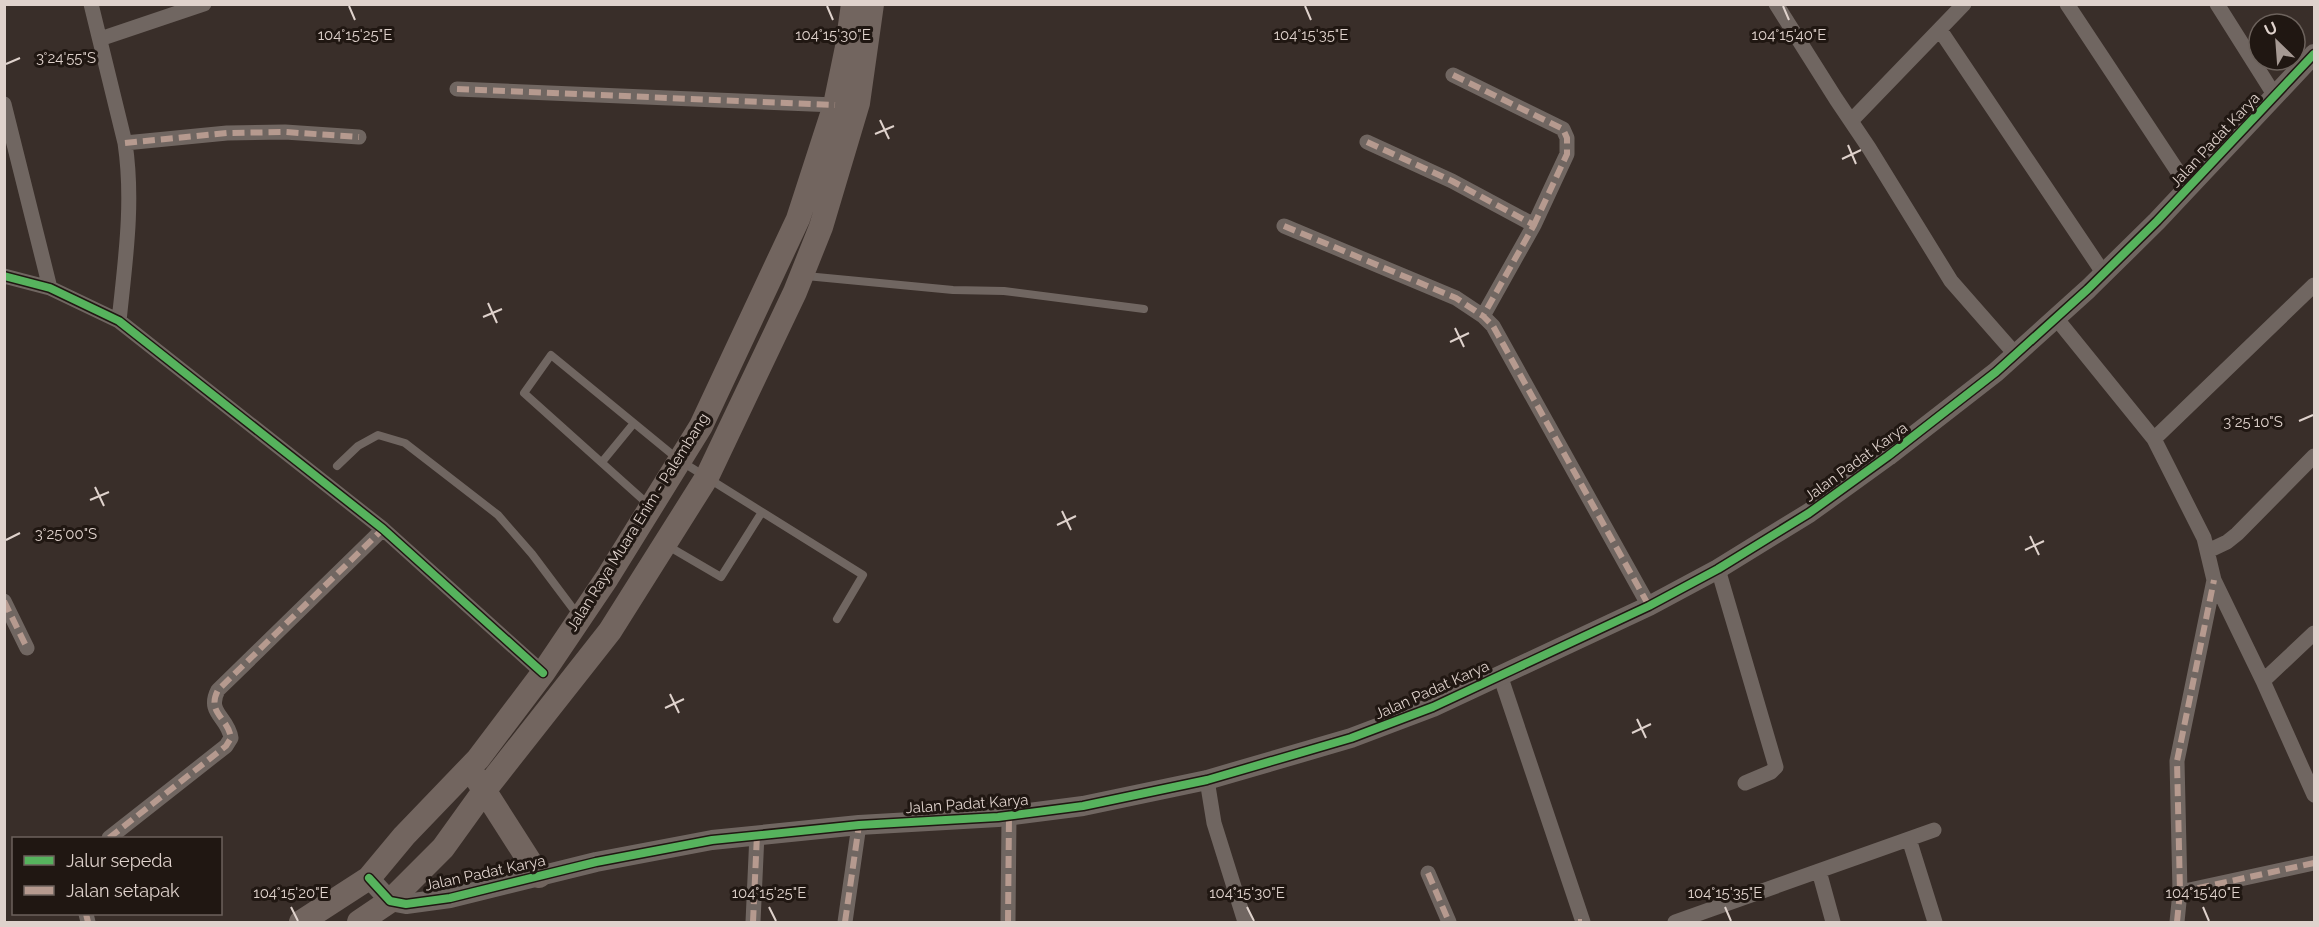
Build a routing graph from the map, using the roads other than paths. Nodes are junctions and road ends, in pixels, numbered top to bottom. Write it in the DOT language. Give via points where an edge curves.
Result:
graph roads {
  1 [pos="91,4"];
  2 [pos="204,4"];
  3 [pos="853,4"];
  4 [pos="872,4"];
  5 [pos="1776,4"];
  6 [pos="1964,4"];
  7 [pos="2067,4"];
  8 [pos="2217,4"];
  9 [pos="1940,30"];
  10 [pos="100,39"];
  11 [pos="2314,54"];
  12 [pos="1453,75"];
  13 [pos="457,89"];
  14 [pos="2275,96"];
  15 [pos="4,104"];
  16 [pos="835,105"];
  17 [pos="1851,121"];
  18 [pos="358,137"];
  19 [pos="1367,142"];
  20 [pos="125,143"];
  21 [pos="2188,187"];
  22 [pos="1534,225"];
  23 [pos="1284,226"];
  24 [pos="2104,274"];
  25 [pos="801,275"];
  26 [pos="4,276"];
  27 [pos="2314,285"];
  28 [pos="50,288"];
  29 [pos="1144,309"];
  30 [pos="1483,316"];
  31 [pos="2056,318"];
  32 [pos="119,321"];
  33 [pos="2016,355"];
  34 [pos="634,423"];
  35 [pos="2154,439"];
  36 [pos="2314,456"];
  37 [pos="680,460"];
  38 [pos="602,462"];
  39 [pos="337,466"];
  40 [pos="707,477"];
  41 [pos="651,507"];
  42 [pos="762,512"];
  43 [pos="383,529"];
  44 [pos="664,544"];
  45 [pos="2208,552"];
  46 [pos="1718,569"];
  47 [pos="2214,580"];
  48 [pos="4,601"];
  49 [pos="1649,606"];
  50 [pos="580,618"];
  51 [pos="837,619"];
  52 [pos="2314,633"];
  53 [pos="27,648"];
  54 [pos="543,673"];
  55 [pos="1500,675"];
  56 [pos="2263,681"];
  57 [pos="471,768"];
  58 [pos="1207,780"];
  59 [pos="1745,783"];
  60 [pos="484,791"];
  61 [pos="2314,795"];
  62 [pos="1009,815"];
  63 [pos="859,825"];
  64 [pos="1934,830"];
  65 [pos="757,834"];
  66 [pos="110,837"];
  67 [pos="1909,839"];
  68 [pos="2314,863"];
  69 [pos="1819,871"];
  70 [pos="1428,873"];
  71 [pos="539,876"];
  72 [pos="369,878"];
  73 [pos="2180,892"];
  74 [pos="390,901"];
  75 [pos="301,922"];
  76 [pos="358,922"];
  77 [pos="753,922"];
  78 [pos="845,922"];
  79 [pos="1008,922"];
  80 [pos="1245,922"];
  81 [pos="1449,922"];
  82 [pos="1581,922"];
  83 [pos="1675,922"];
  84 [pos="1833,922"];
  85 [pos="1935,922"];
  86 [pos="2177,922"];
  1 -- 10 [label="street"];
  2 -- 10 [label="street"];
  3 -- 16 [label="main road, Jalan Raya Muara Enim - Palembang"];
  4 -- 25 [label="main road, Jalan Raya Muara Enim - Palembang" via="858,103 821,227"];
  5 -- 17 [label="street"];
  6 -- 9 [label="street"];
  7 -- 21 [label="street"];
  8 -- 14 [label="street"];
  9 -- 17 [label="street"];
  9 -- 24 [label="street"];
  10 -- 20 [label="street"];
  11 -- 14 [label="street, Jalan Padat Karya"];
  12 -- 22 [label="street" via="1563,129 1567,154"];
  13 -- 16 [label="street"];
  14 -- 21 [label="street, Jalan Padat Karya"];
  15 -- 28 [label="street"];
  16 -- 37 [label="main road, Jalan Raya Muara Enim - Palembang" via="798,219 701,426"];
  17 -- 33 [label="street" via="1951,281"];
  18 -- 20 [label="street" via="227,133"];
  19 -- 22 [label="street"];
  20 -- 32 [label="street" via="130,207"];
  21 -- 24 [label="street, Jalan Padat Karya"];
  22 -- 30 [label="street"];
  23 -- 30 [label="street" via="1456,298"];
  24 -- 31 [label="street, Jalan Padat Karya"];
  25 -- 29 [label="lane" via="953,290 1004,291"];
  25 -- 40 [label="main road, Jalan Raya Muara Enim - Palembang"];
  26 -- 28 [label="street"];
  27 -- 35 [label="street"];
  28 -- 32 [label="street"];
  30 -- 49 [label="street" via="1493,326"];
  31 -- 33 [label="street, Jalan Padat Karya"];
  31 -- 35 [label="street"];
  32 -- 43 [label="street"];
  33 -- 46 [label="street, Jalan Padat Karya" via="1853,482"];
  34 -- 37 [label="lane"];
  34 -- 38 [label="lane"];
  34 -- 38 [label="lane" via="550,355 524,393"];
  35 -- 45 [label="street"];
  36 -- 45 [label="street" via="2237,534"];
  37 -- 40 [label="lane"];
  37 -- 41 [label="main road, Jalan Raya Muara Enim - Palembang"];
  38 -- 41 [label="lane"];
  39 -- 50 [label="lane" via="358,446 378,435 405,443 498,516"];
  40 -- 42 [label="lane"];
  40 -- 44 [label="main road, Jalan Raya Muara Enim - Palembang"];
  41 -- 50 [label="main road, Jalan Raya Muara Enim - Palembang"];
  42 -- 44 [label="lane" via="721,577"];
  42 -- 51 [label="lane" via="862,575"];
  43 -- 54 [label="street"];
  43 -- 66 [label="street" via="218,690 214,708 230,729 231,738 226,746"];
  44 -- 60 [label="main road, Jalan Raya Muara Enim - Palembang" via="610,631"];
  45 -- 47 [label="street"];
  46 -- 49 [label="street, Jalan Padat Karya"];
  46 -- 59 [label="street" via="1776,767"];
  47 -- 56 [label="street"];
  47 -- 73 [label="street" via="2176,761"];
  48 -- 53 [label="street"];
  49 -- 55 [label="street, Jalan Padat Karya"];
  50 -- 54 [label="main road, Jalan Raya Muara Enim - Palembang"];
  52 -- 56 [label="street"];
  54 -- 57 [label="main road, Jalan Raya Muara Enim - Palembang"];
  55 -- 58 [label="street, Jalan Padat Karya" via="1394,723"];
  55 -- 82 [label="street"];
  56 -- 61 [label="street"];
  57 -- 60 [label="main road"];
  57 -- 72 [label="main road, Jalan Raya Muara Enim - Palembang"];
  58 -- 62 [label="street, Jalan Padat Karya" via="1083,806"];
  58 -- 80 [label="street" via="1214,823"];
  60 -- 71 [label="main road"];
  60 -- 74 [label="main road, Jalan Raya Muara Enim - Palembang" via="443,848"];
  62 -- 63 [label="street, Jalan Padat Karya"];
  62 -- 79 [label="street"];
  63 -- 65 [label="street, Jalan Padat Karya"];
  63 -- 78 [label="street"];
  64 -- 67 [label="street"];
  65 -- 71 [label="street, Jalan Padat Karya" via="645,852"];
  65 -- 77 [label="street"];
  67 -- 69 [label="street"];
  67 -- 85 [label="street"];
  68 -- 73 [label="street"];
  69 -- 83 [label="street"];
  69 -- 84 [label="street"];
  70 -- 81 [label="street"];
  71 -- 74 [label="street, Jalan Padat Karya" via="450,898 406,904"];
  72 -- 74 [label="street"];
  72 -- 75 [label="main road, Jalan Raya Muara Enim - Palembang"];
  73 -- 86 [label="street"];
  74 -- 76 [label="main road, Jalan Raya Muara Enim - Palembang"];
}
